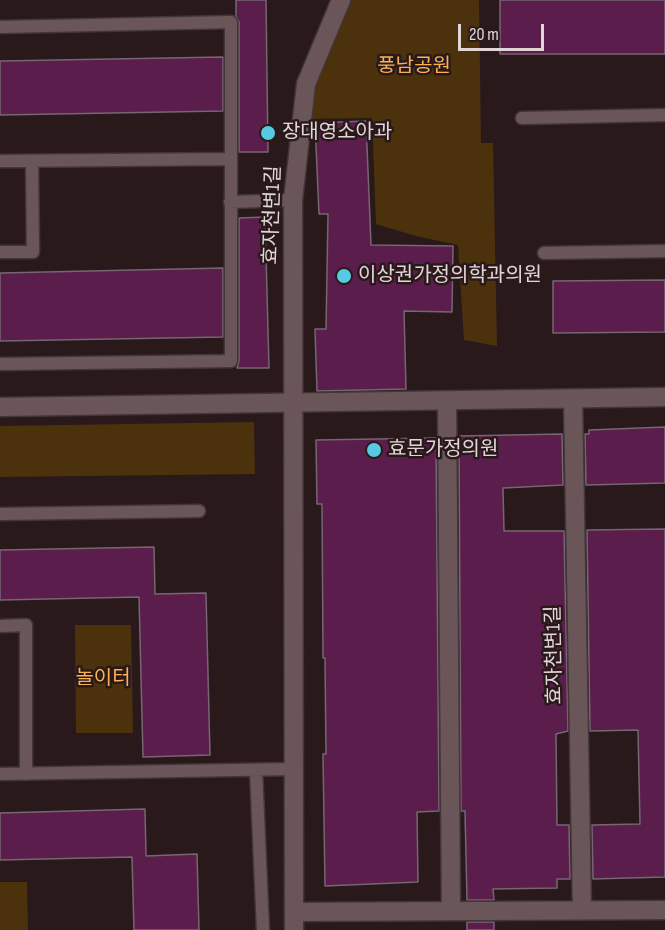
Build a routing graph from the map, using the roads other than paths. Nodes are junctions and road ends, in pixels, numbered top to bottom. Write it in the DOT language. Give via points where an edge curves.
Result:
graph roads {
  1 [pos="341,0"];
  2 [pos="0,27"];
  3 [pos="665,115"];
  4 [pos="522,118"];
  5 [pos="230,159"];
  6 [pos="0,161"];
  7 [pos="32,161"];
  8 [pos="293,200"];
  9 [pos="230,202"];
  10 [pos="665,251"];
  11 [pos="0,252"];
  12 [pos="544,253"];
  13 [pos="0,364"];
  14 [pos="665,398"];
  15 [pos="573,399"];
  16 [pos="447,401"];
  17 [pos="293,404"];
  18 [pos="0,407"];
  19 [pos="199,511"];
  20 [pos="0,514"];
  21 [pos="0,626"];
  22 [pos="294,769"];
  23 [pos="256,770"];
  24 [pos="0,774"];
  25 [pos="27,774"];
  26 [pos="582,910"];
  27 [pos="665,910"];
  28 [pos="451,911"];
  29 [pos="294,921"];
  30 [pos="263,930"];
  1 -- 8 [label="street, 효자천변1길" via="306,84"];
  2 -- 5 [label="lane" via="231,22"];
  3 -- 4 [label="lane"];
  5 -- 7 [label="lane"];
  5 -- 9 [label="lane"];
  6 -- 7 [label="lane"];
  7 -- 11 [label="lane" via="33,252"];
  8 -- 9 [label="lane"];
  8 -- 17 [label="street, 효자천변1길"];
  9 -- 13 [label="lane" via="231,361"];
  10 -- 12 [label="lane"];
  14 -- 15 [label="street"];
  15 -- 16 [label="street"];
  15 -- 26 [label="street, 효자천변1길"];
  16 -- 17 [label="street"];
  16 -- 28 [label="street"];
  17 -- 18 [label="street"];
  17 -- 22 [label="street, 효자천변1길"];
  19 -- 20 [label="lane"];
  21 -- 25 [label="lane" via="26,625"];
  22 -- 23 [label="lane"];
  22 -- 29 [label="street, 효자천변1길"];
  23 -- 25 [label="lane"];
  23 -- 30 [label="lane"];
  24 -- 25 [label="lane"];
  26 -- 27 [label="street, 효자천변1길"];
  26 -- 28 [label="street, 효자천변1길"];
  28 -- 29 [label="street, 효자천변1길"];
}
